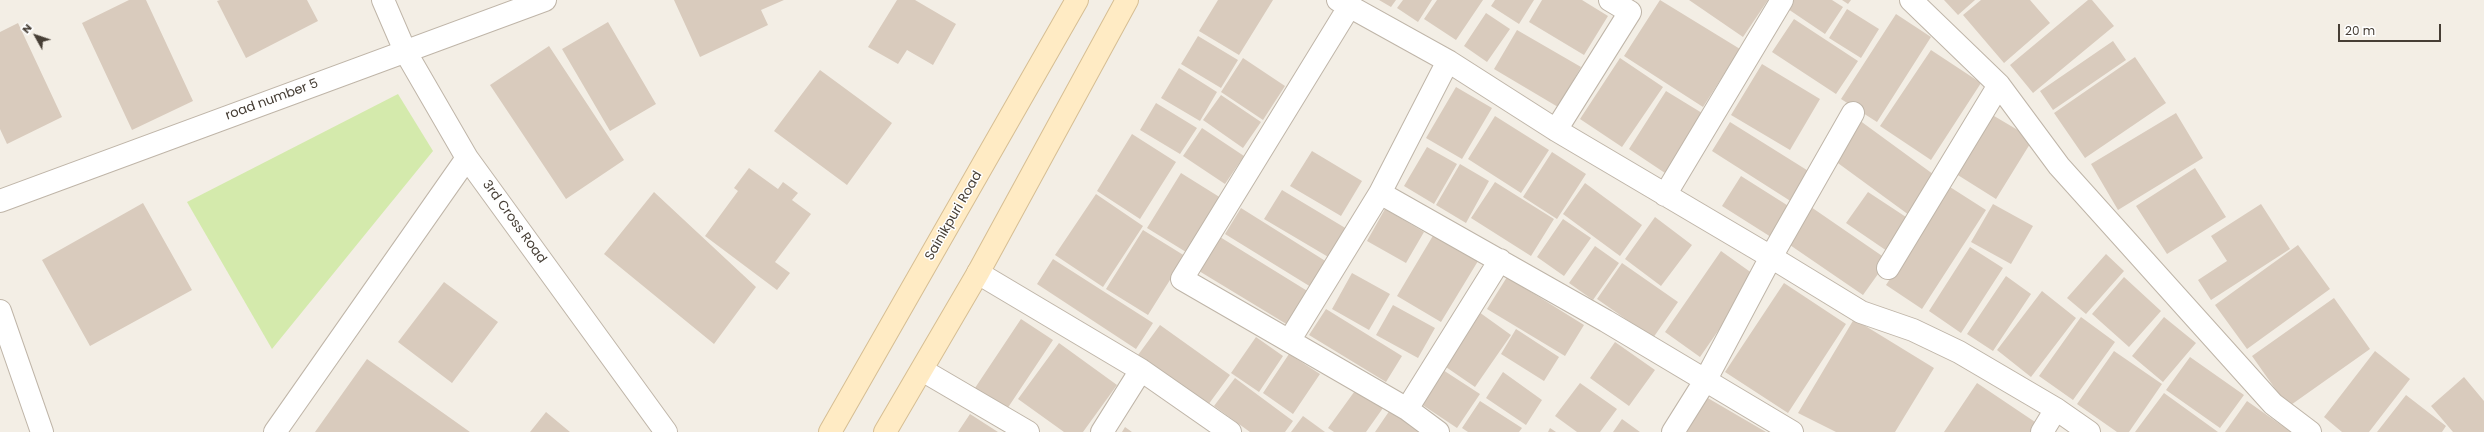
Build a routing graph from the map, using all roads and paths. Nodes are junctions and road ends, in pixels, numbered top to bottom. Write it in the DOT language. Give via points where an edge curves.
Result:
graph roads {
  1 [pos="383,0"];
  2 [pos="545,0"];
  3 [pos="1078,0"];
  4 [pos="1127,0"];
  5 [pos="1610,0"];
  6 [pos="1782,0"];
  7 [pos="1911,0"];
  8 [pos="1343,3"];
  9 [pos="405,51"];
  10 [pos="1448,61"];
  11 [pos="1999,85"];
  12 [pos="1854,113"];
  13 [pos="1556,130"];
  14 [pos="467,158"];
  15 [pos="1380,193"];
  16 [pos="1665,195"];
  17 [pos="0,201"];
  18 [pos="1772,257"];
  19 [pos="1500,260"];
  20 [pos="1888,268"];
  21 [pos="978,273"];
  22 [pos="0,311"];
  23 [pos="1289,341"];
  24 [pos="922,370"];
  25 [pos="1141,370"];
  26 [pos="1705,381"];
  27 [pos="1407,409"];
  28 [pos="2056,409"];
  29 [pos="42,432"];
  30 [pos="275,432"];
  31 [pos="666,432"];
  32 [pos="830,432"];
  33 [pos="885,432"];
  34 [pos="1028,432"];
  35 [pos="1102,432"];
  36 [pos="1230,432"];
  37 [pos="1438,432"];
  38 [pos="1673,432"];
  39 [pos="1792,432"];
  40 [pos="2042,432"];
  41 [pos="2089,432"];
  42 [pos="2310,432"];
  1 -- 9 [label="street, 3rd Cross Road"];
  2 -- 9 [label="street, road number 5"];
  3 -- 32 [label="main road, Sainikpuri Road"];
  4 -- 21 [label="main road"];
  5 -- 13 [label="street" via="1630,12"];
  6 -- 16 [label="street"];
  7 -- 11 [label="street"];
  8 -- 10 [label="street"];
  8 -- 23 [label="street" via="1182,279"];
  9 -- 14 [label="street, 3rd Cross Road"];
  9 -- 17 [label="street, road number 5"];
  10 -- 13 [label="street"];
  10 -- 15 [label="street"];
  11 -- 20 [label="street"];
  11 -- 42 [label="street" via="2059,166 2273,404"];
  12 -- 18 [label="street"];
  13 -- 16 [label="street"];
  14 -- 30 [label="street"];
  14 -- 31 [label="street, 3rd Cross Road"];
  15 -- 19 [label="street"];
  15 -- 23 [label="street"];
  16 -- 18 [label="street"];
  18 -- 26 [label="street"];
  18 -- 28 [label="street" via="1861,312 1913,330 1959,352"];
  19 -- 26 [label="street"];
  19 -- 27 [label="street"];
  21 -- 24 [label="main road"];
  21 -- 25 [label="street"];
  22 -- 29 [label="street"];
  23 -- 27 [label="street"];
  24 -- 33 [label="main road"];
  24 -- 34 [label="street"];
  25 -- 35 [label="street"];
  25 -- 36 [label="street"];
  26 -- 38 [label="street"];
  26 -- 39 [label="street"];
  27 -- 37 [label="street"];
  28 -- 40 [label="street"];
  28 -- 41 [label="street"];
}
